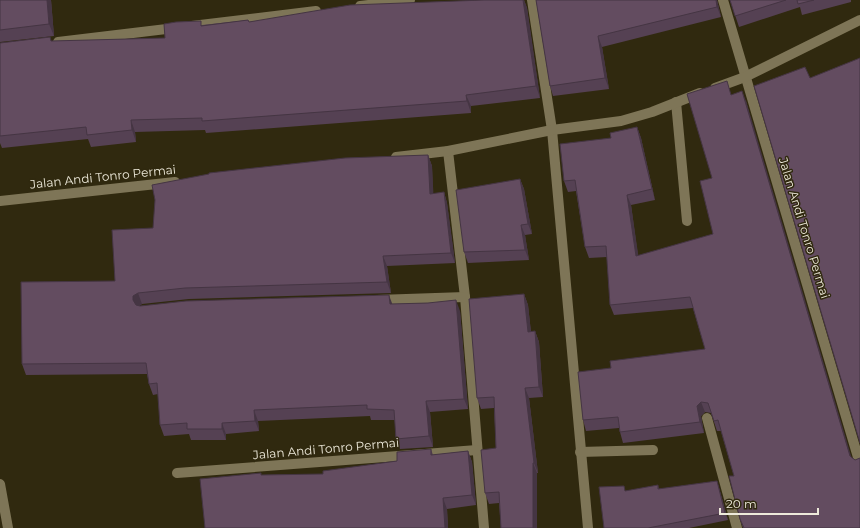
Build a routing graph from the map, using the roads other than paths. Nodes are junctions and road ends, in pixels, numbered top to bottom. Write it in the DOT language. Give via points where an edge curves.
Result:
graph roads {
  1 [pos="410,0"];
  2 [pos="532,0"];
  3 [pos="723,0"];
  4 [pos="347,8"];
  5 [pos="323,10"];
  6 [pos="860,20"];
  7 [pos="47,44"];
  8 [pos="745,77"];
  9 [pos="676,102"];
  10 [pos="552,130"];
  11 [pos="448,151"];
  12 [pos="385,158"];
  13 [pos="188,180"];
  14 [pos="0,201"];
  15 [pos="686,220"];
  16 [pos="465,297"];
  17 [pos="370,300"];
  18 [pos="707,418"];
  19 [pos="478,450"];
  20 [pos="653,450"];
  21 [pos="580,452"];
  22 [pos="860,464"];
  23 [pos="178,474"];
  24 [pos="0,484"];
  25 [pos="8,528"];
  26 [pos="484,528"];
  27 [pos="588,528"];
  28 [pos="737,528"];
  1 -- 4 [label="street"];
  2 -- 10 [label="street"];
  3 -- 8 [label="street, Jalan Andi Tonro Permai"];
  5 -- 7 [label="street"];
  6 -- 8 [label="street"];
  8 -- 9 [label="street"];
  8 -- 22 [label="street, Jalan Andi Tonro Permai"];
  9 -- 10 [label="street" via="621,121"];
  9 -- 15 [label="street"];
  10 -- 11 [label="street"];
  10 -- 21 [label="street"];
  11 -- 12 [label="street"];
  11 -- 16 [label="street"];
  13 -- 14 [label="street, Jalan Andi Tonro Permai"];
  16 -- 17 [label="street"];
  16 -- 19 [label="street"];
  18 -- 28 [label="street"];
  19 -- 23 [label="street, Jalan Andi Tonro Permai"];
  19 -- 26 [label="street"];
  20 -- 21 [label="street"];
  21 -- 27 [label="street"];
  24 -- 25 [label="street"];
}
